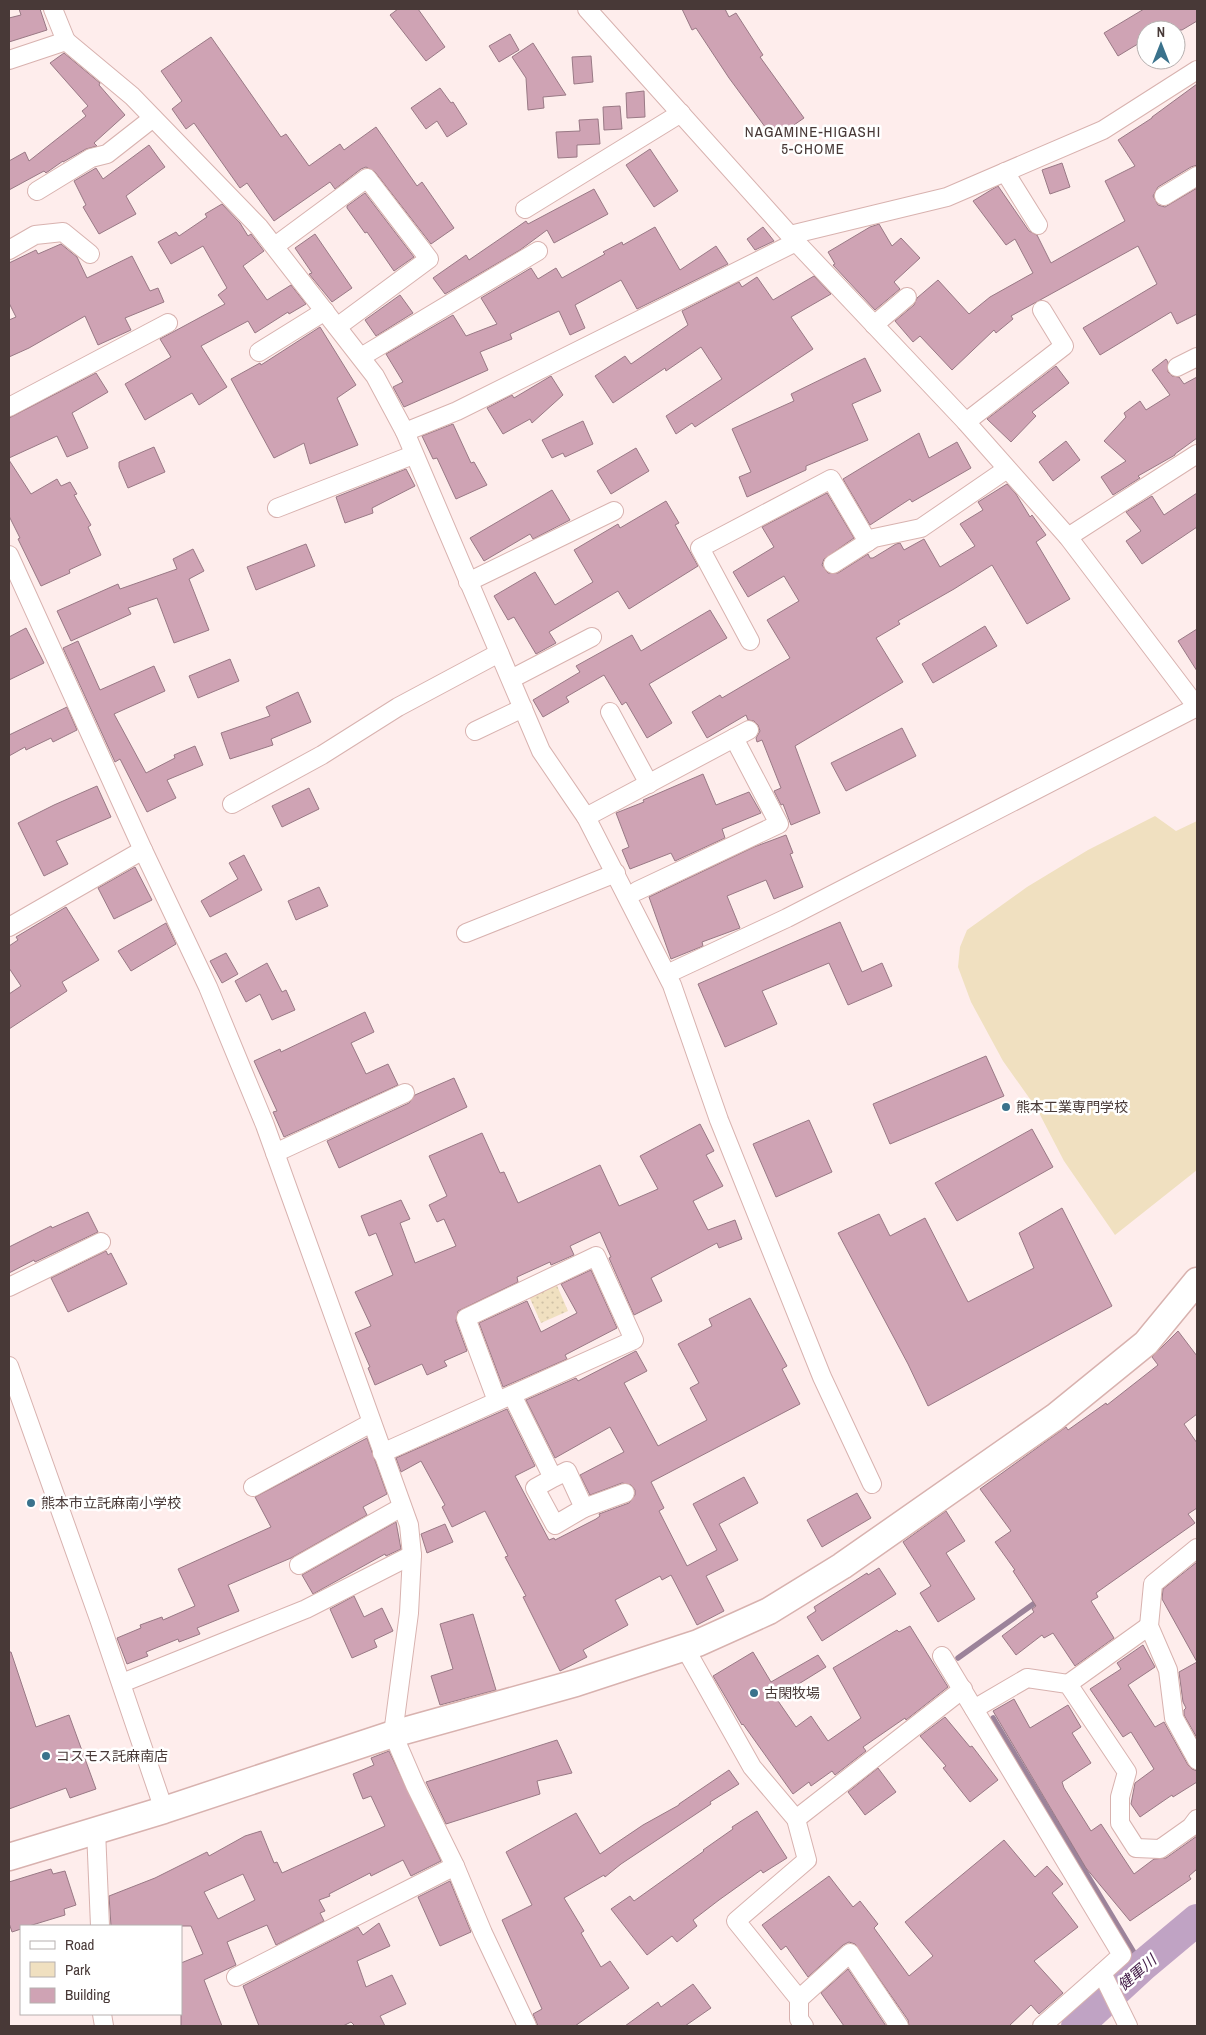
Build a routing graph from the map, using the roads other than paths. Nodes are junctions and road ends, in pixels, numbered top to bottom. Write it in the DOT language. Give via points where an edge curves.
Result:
graph roads {
  1 [pos="53,9"];
  2 [pos="587,9"];
  3 [pos="66,41"];
  4 [pos="9,60"];
  5 [pos="1197,70"];
  6 [pos="681,113"];
  7 [pos="153,118"];
  8 [pos="1005,172"];
  9 [pos="1197,176"];
  10 [pos="38,191"];
  11 [pos="1164,196"];
  12 [pos="525,209"];
  13 [pos="1038,226"];
  14 [pos="793,238"];
  15 [pos="274,246"];
  16 [pos="9,250"];
  17 [pos="538,251"];
  18 [pos="90,254"];
  19 [pos="907,297"];
  20 [pos="1042,310"];
  21 [pos="325,311"];
  22 [pos="168,323"];
  23 [pos="874,325"];
  24 [pos="338,327"];
  25 [pos="259,352"];
  26 [pos="1197,357"];
  27 [pos="361,358"];
  28 [pos="1177,367"];
  29 [pos="9,407"];
  30 [pos="966,422"];
  31 [pos="405,432"];
  32 [pos="1197,454"];
  33 [pos="413,455"];
  34 [pos="1007,468"];
  35 [pos="277,508"];
  36 [pos="614,511"];
  37 [pos="1068,537"];
  38 [pos="868,542"];
  39 [pos="9,555"];
  40 [pos="833,564"];
  41 [pos="468,582"];
  42 [pos="592,637"];
  43 [pos="750,641"];
  44 [pos="499,653"];
  45 [pos="511,679"];
  46 [pos="523,708"];
  47 [pos="610,712"];
  48 [pos="475,731"];
  49 [pos="649,784"];
  50 [pos="232,804"];
  51 [pos="586,817"];
  52 [pos="143,850"];
  53 [pos="616,872"];
  54 [pos="637,891"];
  55 [pos="9,927"];
  56 [pos="466,933"];
  57 [pos="667,974"];
  58 [pos="404,1093"];
  59 [pos="274,1153"];
  60 [pos="101,1242"];
  61 [pos="1197,1281"];
  62 [pos="9,1287"];
  63 [pos="9,1366"];
  64 [pos="505,1398"];
  65 [pos="371,1423"];
  66 [pos="382,1453"];
  67 [pos="553,1478"];
  68 [pos="872,1484"];
  69 [pos="253,1487"];
  70 [pos="625,1493"];
  71 [pos="402,1507"];
  72 [pos="584,1508"];
  73 [pos="1197,1548"];
  74 [pos="412,1555"];
  75 [pos="299,1565"];
  76 [pos="1150,1626"];
  77 [pos="685,1648"];
  78 [pos="942,1656"];
  79 [pos="122,1683"];
  80 [pos="1068,1684"];
  81 [pos="963,1689"];
  82 [pos="974,1708"];
  83 [pos="393,1734"];
  84 [pos="1197,1760"];
  85 [pos="164,1810"];
  86 [pos="796,1819"];
  87 [pos="1197,1819"];
  88 [pos="96,1830"];
  89 [pos="9,1857"];
  90 [pos="455,1866"];
  91 [pos="100,1925"];
  92 [pos="1102,1973"];
  93 [pos="236,1976"];
  94 [pos="799,1999"];
  95 [pos="1124,2024"];
  96 [pos="527,2026"];
  97 [pos="804,2026"];
  98 [pos="899,2026"];
  99 [pos="1042,2026"];
  1 -- 3 [label="street"];
  2 -- 6 [label="street"];
  3 -- 4 [label="street"];
  3 -- 7 [label="street" via="132,96"];
  5 -- 8 [label="street" via="1104,130"];
  6 -- 12 [label="street"];
  6 -- 14 [label="street"];
  7 -- 10 [label="street" via="106,154 91,158"];
  7 -- 15 [label="street"];
  8 -- 13 [label="street"];
  8 -- 14 [label="street" via="946,196"];
  9 -- 11 [label="street"];
  14 -- 23 [label="street"];
  14 -- 31 [label="street" via="466,407"];
  15 -- 21 [label="street"];
  15 -- 24 [label="street" via="367,178 429,259"];
  16 -- 18 [label="street" via="35,235 63,232"];
  17 -- 27 [label="street"];
  19 -- 23 [label="street"];
  20 -- 30 [label="street" via="1064,346"];
  21 -- 24 [label="street"];
  21 -- 25 [label="street"];
  22 -- 29 [label="street"];
  23 -- 30 [label="street"];
  24 -- 27 [label="street"];
  26 -- 28 [label="street"];
  27 -- 31 [label="street" via="376,376"];
  30 -- 34 [label="street"];
  31 -- 33 [label="street"];
  32 -- 37 [label="street"];
  33 -- 35 [label="street"];
  33 -- 41 [label="street"];
  34 -- 37 [label="street"];
  34 -- 38 [label="street" via="921,528"];
  36 -- 41 [label="street"];
  37 -- 57 [label="street" via="1197,707 787,918"];
  38 -- 40 [label="street"];
  38 -- 43 [label="street" via="831,478 700,548"];
  39 -- 52 [label="street"];
  41 -- 44 [label="street"];
  42 -- 45 [label="street"];
  44 -- 45 [label="street"];
  44 -- 50 [label="street" via="398,707 322,755"];
  45 -- 46 [label="street"];
  46 -- 48 [label="street"];
  46 -- 51 [label="street" via="541,752"];
  47 -- 49 [label="street"];
  49 -- 51 [label="street"];
  49 -- 54 [label="street" via="742,734 779,824"];
  51 -- 53 [label="street"];
  52 -- 55 [label="street"];
  52 -- 59 [label="street" via="208,987"];
  53 -- 56 [label="street"];
  53 -- 57 [label="street"];
  57 -- 68 [label="street" via="719,1120 822,1377"];
  58 -- 59 [label="street"];
  59 -- 65 [label="street"];
  60 -- 62 [label="street"];
  61 -- 77 [label="street" via="1146,1342 1055,1417 842,1566 769,1612"];
  63 -- 79 [label="street"];
  64 -- 64 [label="street" via="466,1318 596,1256 634,1340"];
  64 -- 66 [label="street"];
  64 -- 67 [label="street"];
  65 -- 66 [label="street"];
  65 -- 69 [label="street"];
  66 -- 71 [label="street"];
  67 -- 72 [label="street" via="567,1471"];
  67 -- 72 [label="street" via="535,1488 555,1525"];
  70 -- 72 [label="street"];
  71 -- 74 [label="street" via="409,1525"];
  71 -- 75 [label="street"];
  73 -- 76 [label="street" via="1153,1584"];
  74 -- 79 [label="street" via="306,1609"];
  74 -- 83 [label="street" via="409,1613"];
  76 -- 80 [label="street"];
  76 -- 84 [label="street" via="1168,1670 1174,1718"];
  77 -- 83 [label="street" via="567,1686"];
  77 -- 86 [label="street" via="752,1767"];
  78 -- 81 [label="street"];
  79 -- 85 [label="street"];
  80 -- 82 [label="street" via="1027,1678"];
  80 -- 87 [label="street" via="1127,1772 1120,1797 1120,1823 1136,1848 1160,1849"];
  81 -- 82 [label="street"];
  81 -- 86 [label="street"];
  82 -- 92 [label="street" via="1122,1955"];
  83 -- 85 [label="street"];
  83 -- 90 [label="street"];
  85 -- 88 [label="street"];
  86 -- 94 [label="street" via="807,1860 736,1921"];
  88 -- 89 [label="street"];
  88 -- 91 [label="street"];
  90 -- 93 [label="street"];
  90 -- 96 [label="street"];
  92 -- 95 [label="street"];
  92 -- 99 [label="street"];
  94 -- 97 [label="street" via="799,2018"];
  94 -- 98 [label="street" via="850,1953"];
}
